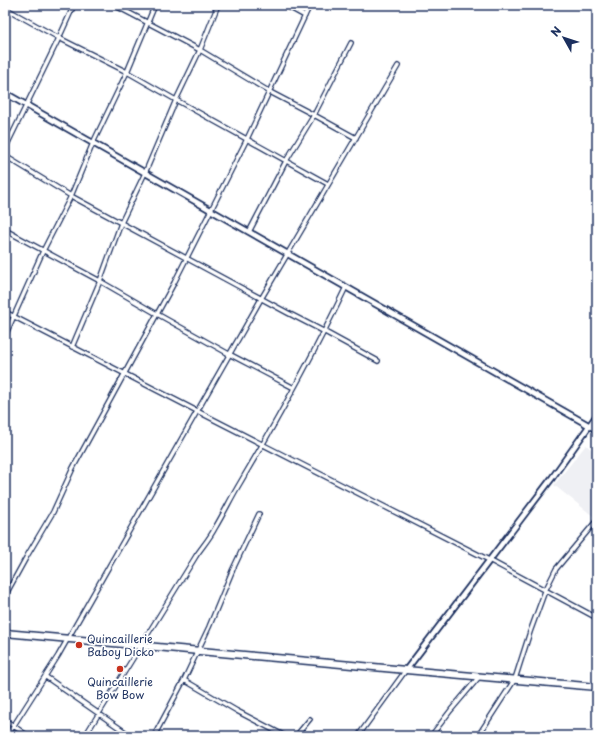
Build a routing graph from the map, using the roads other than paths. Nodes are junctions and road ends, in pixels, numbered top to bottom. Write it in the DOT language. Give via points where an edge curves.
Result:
graph roads {
  1 [pos="74,5"];
  2 [pos="114,5"];
  3 [pos="155,5"];
  4 [pos="218,5"];
  5 [pos="285,5"];
  6 [pos="310,5"];
  7 [pos="5,8"];
  8 [pos="305,16"];
  9 [pos="148,22"];
  10 [pos="59,38"];
  11 [pos="351,43"];
  12 [pos="200,50"];
  13 [pos="398,66"];
  14 [pos="127,72"];
  15 [pos="270,92"];
  16 [pos="5,93"];
  17 [pos="176,100"];
  18 [pos="26,105"];
  19 [pos="314,115"];
  20 [pos="356,138"];
  21 [pos="247,139"];
  22 [pos="93,143"];
  23 [pos="5,149"];
  24 [pos="5,156"];
  25 [pos="286,161"];
  26 [pos="145,173"];
  27 [pos="328,184"];
  28 [pos="71,196"];
  29 [pos="211,211"];
  30 [pos="121,223"];
  31 [pos="5,230"];
  32 [pos="249,232"];
  33 [pos="42,251"];
  34 [pos="287,254"];
  35 [pos="187,259"];
  36 [pos="100,281"];
  37 [pos="346,287"];
  38 [pos="261,298"];
  39 [pos="5,312"];
  40 [pos="157,314"];
  41 [pos="14,317"];
  42 [pos="325,332"];
  43 [pos="5,336"];
  44 [pos="72,347"];
  45 [pos="229,354"];
  46 [pos="378,361"];
  47 [pos="125,374"];
  48 [pos="294,388"];
  49 [pos="196,412"];
  50 [pos="597,415"];
  51 [pos="589,426"];
  52 [pos="597,430"];
  53 [pos="263,445"];
  54 [pos="259,514"];
  55 [pos="597,520"];
  56 [pos="489,560"];
  57 [pos="545,591"];
  58 [pos="5,596"];
  59 [pos="597,618"];
  60 [pos="5,633"];
  61 [pos="67,638"];
  62 [pos="141,645"];
  63 [pos="198,651"];
  64 [pos="406,670"];
  65 [pos="480,676"];
  66 [pos="46,677"];
  67 [pos="516,679"];
  68 [pos="184,680"];
  69 [pos="597,687"];
  70 [pos="99,714"];
  71 [pos="310,719"];
  72 [pos="5,720"];
  73 [pos="14,726"];
  74 [pos="8,736"];
  75 [pos="28,736"];
  76 [pos="85,736"];
  77 [pos="131,736"];
  78 [pos="154,736"];
  79 [pos="285,736"];
  80 [pos="296,736"];
  81 [pos="358,736"];
  82 [pos="431,736"];
  83 [pos="478,736"];
  1 -- 10 [label="street"];
  2 -- 9 [label="street"];
  3 -- 9 [label="street"];
  4 -- 12 [label="street"];
  5 -- 8 [label="street"];
  6 -- 8 [label="street"];
  7 -- 10 [label="street"];
  8 -- 15 [label="street"];
  9 -- 12 [label="street"];
  9 -- 14 [label="street"];
  10 -- 14 [label="street"];
  10 -- 18 [label="street"];
  11 -- 19 [label="street"];
  12 -- 15 [label="street"];
  12 -- 17 [label="street"];
  13 -- 20 [label="street"];
  14 -- 17 [label="street"];
  14 -- 22 [label="street"];
  15 -- 19 [label="street"];
  15 -- 21 [label="street"];
  16 -- 18 [label="street"];
  17 -- 21 [label="street"];
  17 -- 26 [label="street"];
  18 -- 22 [label="street"];
  18 -- 23 [label="street"];
  19 -- 20 [label="street"];
  19 -- 25 [label="street"];
  20 -- 27 [label="street"];
  21 -- 25 [label="street"];
  21 -- 29 [label="street"];
  22 -- 26 [label="street"];
  22 -- 28 [label="street"];
  24 -- 28 [label="street"];
  25 -- 27 [label="street"];
  25 -- 32 [label="street"];
  26 -- 29 [label="street"];
  26 -- 30 [label="street"];
  27 -- 34 [label="street"];
  28 -- 30 [label="street"];
  28 -- 33 [label="street"];
  29 -- 32 [label="street"];
  29 -- 35 [label="street"];
  30 -- 35 [label="street"];
  30 -- 36 [label="street"];
  31 -- 33 [label="street"];
  32 -- 34 [label="street"];
  33 -- 36 [label="street"];
  33 -- 41 [label="street"];
  34 -- 37 [label="street"];
  34 -- 38 [label="street"];
  35 -- 38 [label="street"];
  35 -- 40 [label="street"];
  36 -- 40 [label="street"];
  36 -- 44 [label="street"];
  37 -- 42 [label="street"];
  37 -- 51 [label="street"];
  38 -- 42 [label="street"];
  38 -- 45 [label="street"];
  39 -- 41 [label="street"];
  40 -- 45 [label="street"];
  40 -- 47 [label="street"];
  41 -- 43 [label="street"];
  41 -- 44 [label="street"];
  42 -- 46 [label="street"];
  42 -- 48 [label="street"];
  44 -- 47 [label="street"];
  45 -- 48 [label="street"];
  45 -- 49 [label="street"];
  47 -- 49 [label="street"];
  47 -- 58 [label="street" via="73,468 53,512"];
  48 -- 53 [label="street"];
  49 -- 53 [label="street"];
  49 -- 61 [label="street"];
  50 -- 51 [label="street"];
  51 -- 52 [label="street"];
  51 -- 56 [label="street"];
  53 -- 56 [label="street"];
  53 -- 62 [label="street" via="214,530"];
  54 -- 63 [label="street"];
  55 -- 57 [label="street" via="556,569"];
  56 -- 57 [label="street"];
  56 -- 64 [label="street"];
  57 -- 59 [label="street"];
  57 -- 67 [label="street"];
  60 -- 61 [label="highway"];
  61 -- 62 [label="highway"];
  61 -- 66 [label="street"];
  62 -- 63 [label="highway"];
  62 -- 70 [label="street"];
  63 -- 64 [label="highway"];
  63 -- 68 [label="street"];
  64 -- 65 [label="highway"];
  64 -- 81 [label="street"];
  65 -- 67 [label="highway"];
  65 -- 82 [label="street"];
  66 -- 70 [label="street"];
  66 -- 73 [label="street"];
  67 -- 69 [label="highway"];
  67 -- 83 [label="street"];
  68 -- 78 [label="street"];
  68 -- 79 [label="street"];
  70 -- 76 [label="street"];
  70 -- 77 [label="street"];
  71 -- 80 [label="street"];
  72 -- 73 [label="street"];
  73 -- 74 [label="street"];
  73 -- 75 [label="street"];
}
